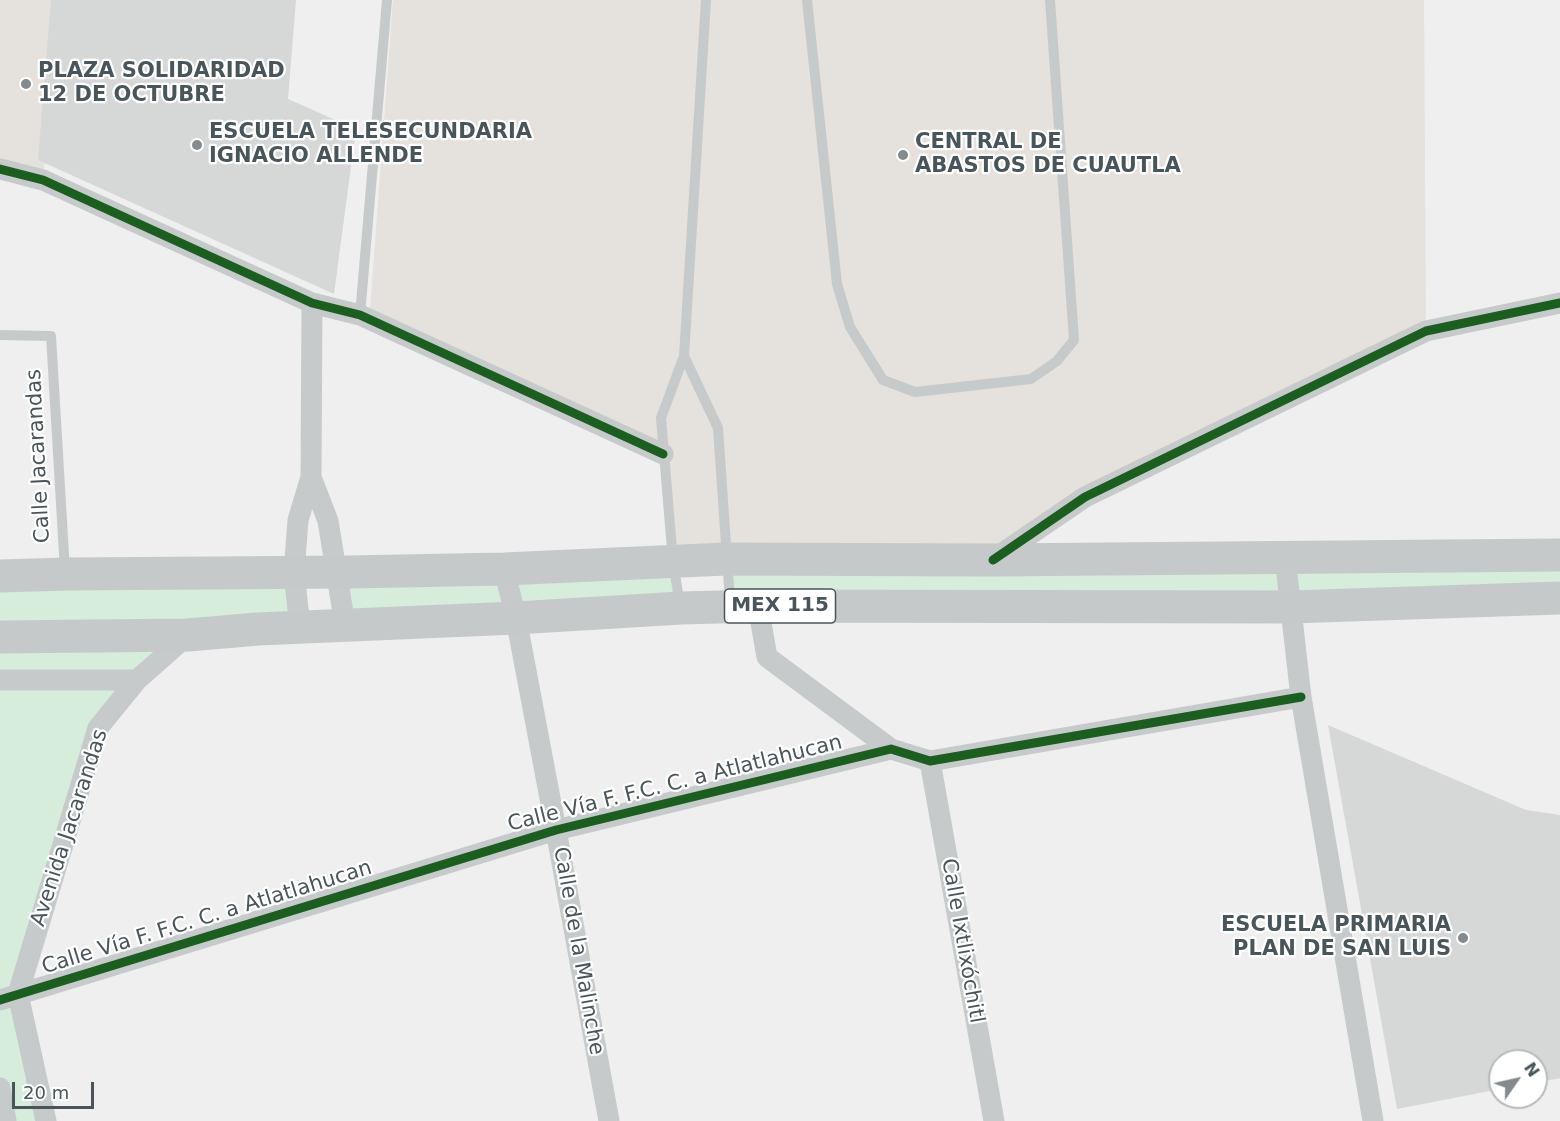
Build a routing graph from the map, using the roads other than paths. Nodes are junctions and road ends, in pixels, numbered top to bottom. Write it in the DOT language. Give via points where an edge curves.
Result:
graph roads {
  1 [pos="387,0"];
  2 [pos="706,0"];
  3 [pos="807,0"];
  4 [pos="1050,0"];
  5 [pos="0,169"];
  6 [pos="312,303"];
  7 [pos="1560,303"];
  8 [pos="360,315"];
  9 [pos="0,335"];
  10 [pos="684,356"];
  11 [pos="663,454"];
  12 [pos="310,477"];
  13 [pos="1560,555"];
  14 [pos="1285,557"];
  15 [pos="726,559"];
  16 [pos="993,560"];
  17 [pos="673,561"];
  18 [pos="504,569"];
  19 [pos="294,573"];
  20 [pos="337,573"];
  21 [pos="66,574"];
  22 [pos="0,576"];
  23 [pos="1560,598"];
  24 [pos="744,607"];
  25 [pos="1291,607"];
  26 [pos="681,608"];
  27 [pos="516,618"];
  28 [pos="345,625"];
  29 [pos="300,627"];
  30 [pos="188,635"];
  31 [pos="0,636"];
  32 [pos="0,680"];
  33 [pos="137,680"];
  34 [pos="1301,697"];
  35 [pos="891,749"];
  36 [pos="930,761"];
  37 [pos="556,830"];
  38 [pos="9,997"];
  39 [pos="0,1088"];
  40 [pos="6,1121"];
  41 [pos="46,1121"];
  42 [pos="609,1121"];
  43 [pos="994,1121"];
  44 [pos="1373,1121"];
  1 -- 8 [label="lane"];
  2 -- 10 [label="lane"];
  3 -- 4 [label="lane" via="837,284 850,327 883,380 915,392 1031,379 1057,361 1074,340"];
  5 -- 6 [label="street" via="43,180"];
  6 -- 8 [label="street"];
  6 -- 12 [label="street"];
  7 -- 16 [label="street" via="1426,331 1085,497"];
  8 -- 11 [label="street"];
  9 -- 21 [label="lane, Calle Jacarandas" via="51,336"];
  10 -- 11 [label="lane" via="661,418"];
  10 -- 15 [label="lane" via="718,428"];
  11 -- 17 [label="lane"];
  12 -- 19 [label="street" via="298,520"];
  12 -- 20 [label="street" via="328,521"];
  13 -- 14 [label="main road, MEX 115"];
  14 -- 16 [label="main road, MEX 115"];
  14 -- 25 [label="street"];
  15 -- 16 [label="main road, MEX 115"];
  15 -- 17 [label="main road, MEX 115"];
  15 -- 24 [label="lane"];
  17 -- 18 [label="main road, MEX 115"];
  17 -- 26 [label="lane"];
  18 -- 20 [label="main road, MEX 115"];
  18 -- 27 [label="street, Calle de la Malinche"];
  19 -- 20 [label="main road, MEX 115"];
  19 -- 21 [label="main road, MEX 115"];
  19 -- 29 [label="street"];
  20 -- 28 [label="street"];
  21 -- 22 [label="main road, MEX 115"];
  23 -- 25 [label="main road, MEX 115"];
  24 -- 25 [label="main road, MEX 115"];
  24 -- 26 [label="main road, MEX 115"];
  24 -- 35 [label="street" via="767,657"];
  25 -- 34 [label="street"];
  26 -- 27 [label="main road, MEX 115"];
  27 -- 28 [label="main road, MEX 115"];
  27 -- 37 [label="street, Calle de la Malinche"];
  28 -- 29 [label="main road, MEX 115"];
  29 -- 30 [label="main road, MEX 115"];
  30 -- 31 [label="main road, MEX 115"];
  30 -- 33 [label="street, Avenida Jacarandas"];
  32 -- 33 [label="street"];
  33 -- 38 [label="street, Avenida Jacarandas" via="98,728"];
  34 -- 36 [label="street"];
  34 -- 44 [label="street"];
  35 -- 36 [label="street"];
  35 -- 37 [label="street, Calle Vía F. F.C. C. a Atlatlahucan"];
  36 -- 43 [label="street, Calle Ixtlixóchitl"];
  37 -- 38 [label="street, Calle Vía F. F.C. C. a Atlatlahucan"];
  37 -- 42 [label="street, Calle de la Malinche"];
  38 -- 41 [label="street, Avenida Jacarandas"];
  39 -- 40 [label="street"];
}
